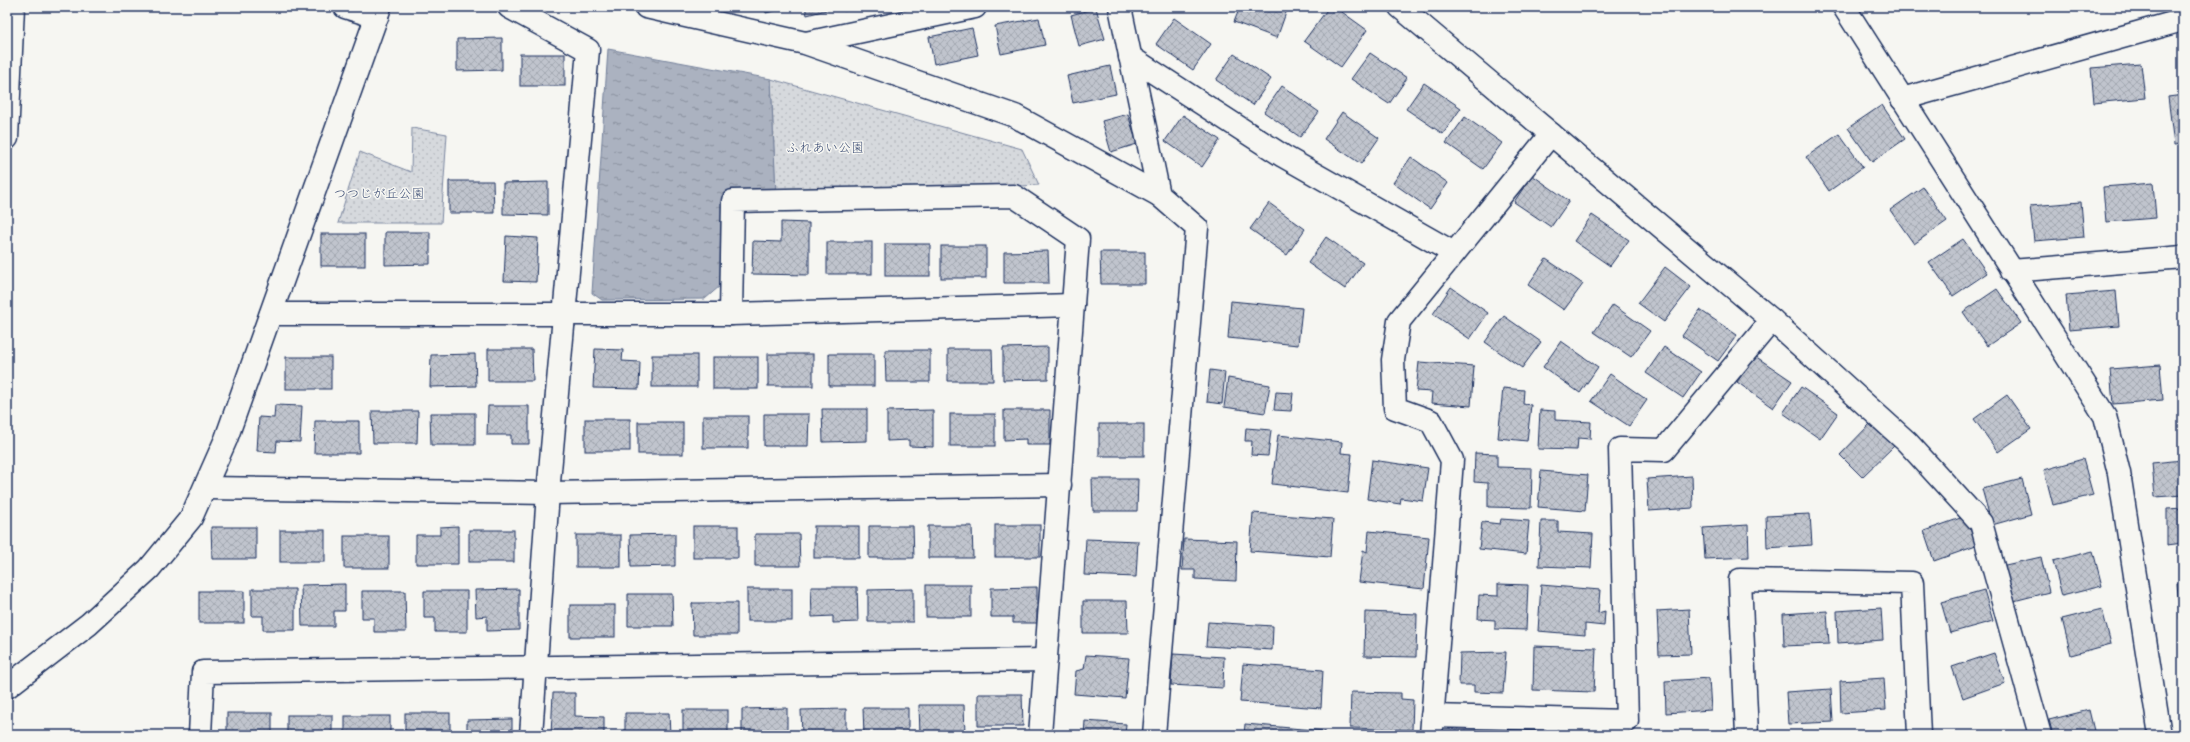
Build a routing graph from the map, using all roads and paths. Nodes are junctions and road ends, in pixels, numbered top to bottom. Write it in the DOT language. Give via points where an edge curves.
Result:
graph roads {
  1 [pos="13,7"];
  2 [pos="345,7"];
  3 [pos="509,7"];
  4 [pos="646,7"];
  5 [pos="975,7"];
  6 [pos="1120,7"];
  7 [pos="1400,7"];
  8 [pos="1844,7"];
  9 [pos="378,12"];
  10 [pos="2183,20"];
  11 [pos="805,43"];
  12 [pos="1130,57"];
  13 [pos="1902,99"];
  14 [pos="1551,134"];
  15 [pos="7,138"];
  16 [pos="1159,195"];
  17 [pos="1454,253"];
  18 [pos="2183,257"];
  19 [pos="2011,271"];
  20 [pos="1073,305"];
  21 [pos="271,314"];
  22 [pos="564,314"];
  23 [pos="731,314"];
  24 [pos="1772,320"];
  25 [pos="1060,485"];
  26 [pos="205,488"];
  27 [pos="548,493"];
  28 [pos="1046,660"];
  29 [pos="536,668"];
  30 [pos="7,687"];
  31 [pos="1431,725"];
  32 [pos="200,735"];
  33 [pos="531,735"];
  34 [pos="1040,735"];
  35 [pos="1154,735"];
  36 [pos="1747,735"];
  37 [pos="1919,735"];
  38 [pos="2040,735"];
  39 [pos="2160,735"];
  1 -- 15 [label="street"];
  2 -- 9 [label="street"];
  3 -- 22 [label="street" via="588,50"];
  4 -- 11 [label="street"];
  5 -- 11 [label="street"];
  6 -- 12 [label="street"];
  7 -- 14 [label="street"];
  8 -- 13 [label="street"];
  9 -- 21 [label="street"];
  10 -- 13 [label="street"];
  11 -- 16 [label="street" via="1015,116"];
  12 -- 16 [label="street"];
  12 -- 17 [label="street" via="1283,156"];
  13 -- 19 [label="street"];
  14 -- 17 [label="street"];
  14 -- 24 [label="street"];
  16 -- 35 [label="street" via="1197,228"];
  17 -- 31 [label="street" via="1399,321 1393,360 1395,408 1431,421 1452,460"];
  18 -- 19 [label="street"];
  19 -- 39 [label="street" via="2105,416 2119,473"];
  20 -- 23 [label="street"];
  20 -- 23 [label="street" via="1078,240 1014,196 733,201"];
  20 -- 25 [label="street"];
  21 -- 22 [label="street"];
  21 -- 26 [label="street" via="226,439"];
  22 -- 23 [label="street"];
  22 -- 27 [label="street"];
  24 -- 31 [label="street" via="1664,450 1620,449 1628,721"];
  24 -- 38 [label="street" via="1907,442 1981,522"];
  25 -- 27 [label="street"];
  25 -- 28 [label="street"];
  26 -- 27 [label="street"];
  26 -- 30 [label="street" via="191,518 149,569 89,624"];
  27 -- 29 [label="street"];
  28 -- 29 [label="street"];
  28 -- 34 [label="street"];
  29 -- 32 [label="street" via="203,672"];
  29 -- 33 [label="street"];
  36 -- 37 [label="street" via="1740,580 1912,583"];
}
